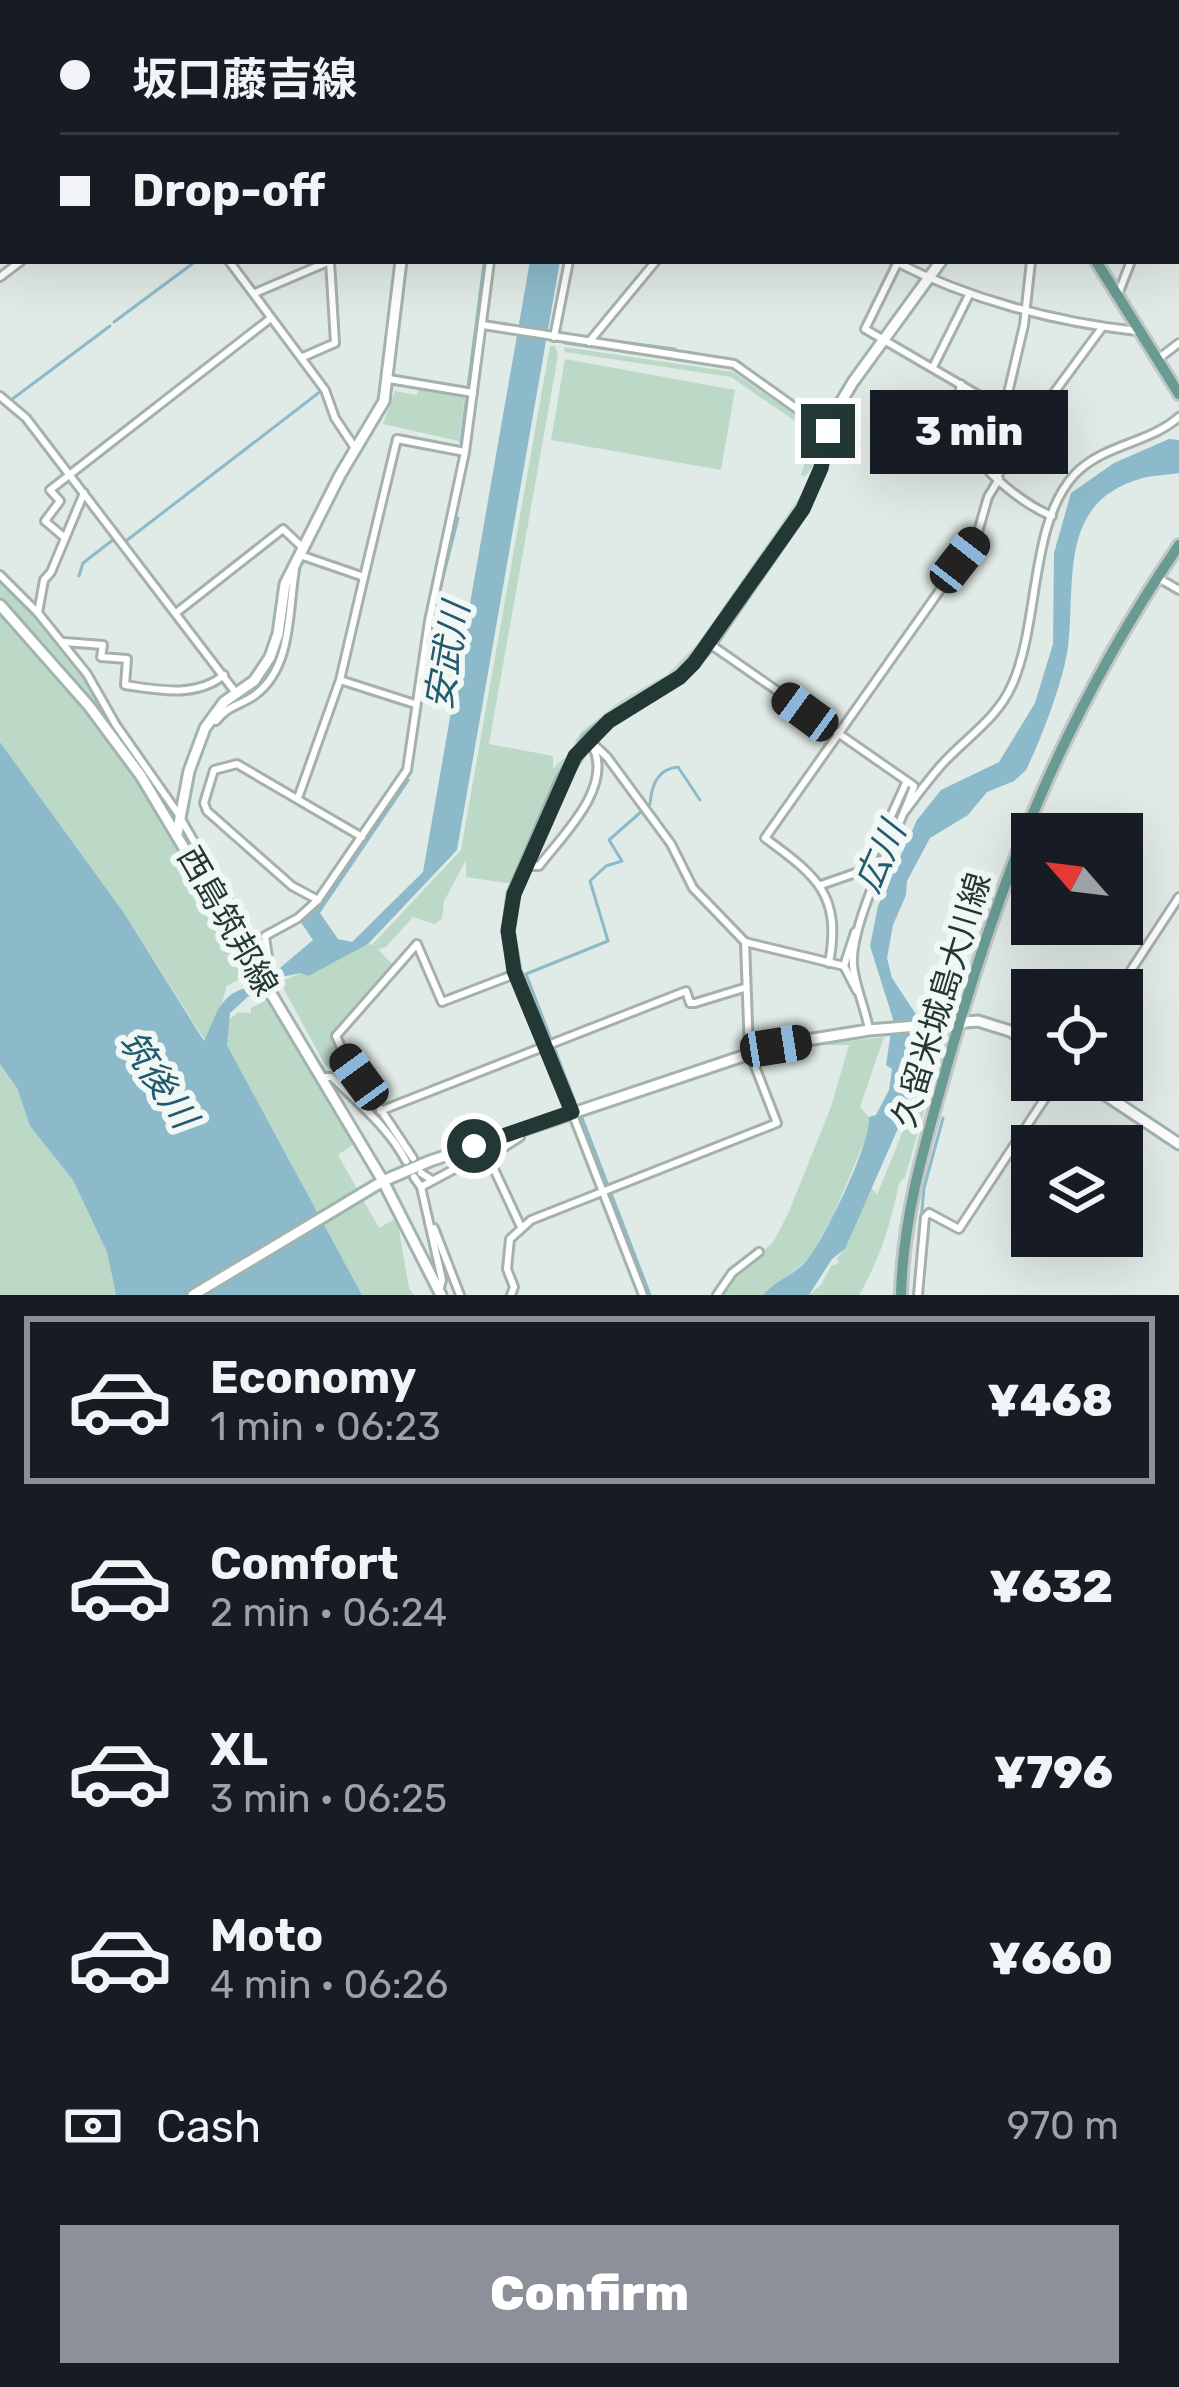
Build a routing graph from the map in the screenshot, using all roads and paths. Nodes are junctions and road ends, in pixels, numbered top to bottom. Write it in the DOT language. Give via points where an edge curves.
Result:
graph roads {
  1 [pos="231,264"];
  2 [pos="323,264"];
  3 [pos="330,264"];
  4 [pos="400,264"];
  5 [pos="489,264"];
  6 [pos="568,264"];
  7 [pos="654,264"];
  8 [pos="896,264"];
  9 [pos="901,264"];
  10 [pos="939,264"];
  11 [pos="1030,264"];
  12 [pos="1098,264"];
  13 [pos="1130,264"];
  14 [pos="928,277"];
  15 [pos="254,294"];
  16 [pos="969,294"];
  17 [pos="1118,296"];
  18 [pos="1023,307"];
  19 [pos="271,318"];
  20 [pos="483,325"];
  21 [pos="1102,327"];
  22 [pos="1140,332"];
  23 [pos="552,337"];
  24 [pos="589,342"];
  25 [pos="882,343"];
  26 [pos="1179,343"];
  27 [pos="303,357"];
  28 [pos="1158,359"];
  29 [pos="933,367"];
  30 [pos="388,379"];
  31 [pos="961,384"];
  32 [pos="473,392"];
  33 [pos="1179,394"];
  34 [pos="0,396"];
  35 [pos="1004,410"];
  36 [pos="1179,417"];
  37 [pos="828,431"];
  38 [pos="1024,432"];
  39 [pos="355,448"];
  40 [pos="465,452"];
  41 [pos="69,474"];
  42 [pos="998,477"];
  43 [pos="84,493"];
  44 [pos="1052,516"];
  45 [pos="65,538"];
  46 [pos="1179,545"];
  47 [pos="299,556"];
  48 [pos="0,575"];
  49 [pos="364,577"];
  50 [pos="1157,577"];
  51 [pos="1179,590"];
  52 [pos="0,605"];
  53 [pos="38,613"];
  54 [pos="176,613"];
  55 [pos="63,642"];
  56 [pos="710,644"];
  57 [pos="224,675"];
  58 [pos="340,680"];
  59 [pos="236,693"];
  60 [pos="415,704"];
  61 [pos="205,728"];
  62 [pos="836,735"];
  63 [pos="589,739"];
  64 [pos="906,783"];
  65 [pos="298,798"];
  66 [pos="905,812"];
  67 [pos="179,820"];
  68 [pos="177,834"];
  69 [pos="362,837"];
  70 [pos="525,866"];
  71 [pos="821,885"];
  72 [pos="1179,897"];
  73 [pos="318,900"];
  74 [pos="859,928"];
  75 [pos="745,942"];
  76 [pos="829,964"];
  77 [pos="844,966"];
  78 [pos="267,969"];
  79 [pos="1132,969"];
  80 [pos="515,974"];
  81 [pos="744,988"];
  82 [pos="860,994"];
  83 [pos="271,997"];
  84 [pos="954,1022"];
  85 [pos="871,1030"];
  86 [pos="1011,1033"];
  87 [pos="544,1046"];
  88 [pos="749,1051"];
  89 [pos="320,1078"];
  90 [pos="1044,1101"];
  91 [pos="1114,1101"];
  92 [pos="380,1111"];
  93 [pos="572,1112"];
  94 [pos="518,1131"];
  95 [pos="1179,1144"];
  96 [pos="490,1156"];
  97 [pos="432,1180"];
  98 [pos="383,1181"];
  99 [pos="421,1186"];
  100 [pos="607,1189"];
  101 [pos="423,1196"];
  102 [pos="521,1227"];
  103 [pos="759,1252"];
  104 [pos="440,1293"];
  105 [pos="194,1295"];
  106 [pos="460,1295"];
  107 [pos="511,1295"];
  108 [pos="643,1295"];
  109 [pos="717,1295"];
  110 [pos="901,1295"];
  111 [pos="918,1295"];
  1 -- 15 [label="street"];
  2 -- 15 [label="street"];
  3 -- 27 [label="street" via="334,343"];
  4 -- 30 [label="main road, 西島筑邦線"];
  5 -- 20 [label="street"];
  6 -- 23 [label="street"];
  7 -- 24 [label="street"];
  8 -- 25 [label="street" via="865,329"];
  9 -- 14 [label="street"];
  10 -- 14 [label="main road"];
  11 -- 18 [label="street"];
  12 -- 17 [label="main road"];
  13 -- 17 [label="street"];
  14 -- 16 [label="street"];
  14 -- 25 [label="main road"];
  15 -- 19 [label="street"];
  16 -- 18 [label="street"];
  16 -- 29 [label="street"];
  17 -- 22 [label="main road"];
  18 -- 21 [label="street"];
  18 -- 35 [label="street"];
  19 -- 27 [label="street"];
  19 -- 41 [label="street"];
  20 -- 23 [label="street"];
  20 -- 32 [label="street"];
  21 -- 22 [label="street"];
  21 -- 38 [label="street"];
  22 -- 28 [label="main road"];
  23 -- 24 [label="street"];
  24 -- 37 [label="street" via="734,364"];
  25 -- 29 [label="street"];
  25 -- 37 [label="main road"];
  26 -- 28 [label="street"];
  27 -- 39 [label="street"];
  28 -- 33 [label="main road"];
  29 -- 31 [label="street"];
  30 -- 32 [label="street"];
  30 -- 39 [label="main road, 西島筑邦線" via="380,410"];
  31 -- 35 [label="street"];
  31 -- 42 [label="street" via="953,422"];
  32 -- 40 [label="street"];
  34 -- 41 [label="street"];
  35 -- 38 [label="street"];
  36 -- 44 [label="street" via="1091,458"];
  37 -- 56 [label="main road" via="803,509"];
  38 -- 42 [label="street"];
  39 -- 47 [label="main road, 西島筑邦線"];
  40 -- 49 [label="street" via="398,440"];
  40 -- 60 [label="street"];
  41 -- 43 [label="street"];
  41 -- 45 [label="street" via="50,490 59,503 45,521"];
  42 -- 44 [label="street"];
  42 -- 62 [label="street" via="976,538"];
  43 -- 45 [label="street"];
  43 -- 54 [label="street"];
  44 -- 66 [label="street" via="1007,695"];
  45 -- 53 [label="street"];
  46 -- 50 [label="main road, 久留米城島大川線"];
  47 -- 49 [label="street"];
  47 -- 54 [label="street" via="283,530"];
  47 -- 59 [label="main road, 西島筑邦線" via="280,597 270,657"];
  47 -- 61 [label="street" via="279,658 257,694"];
  48 -- 53 [label="street"];
  49 -- 58 [label="street"];
  50 -- 51 [label="street"];
  50 -- 84 [label="main road, 久留米城島大川線" via="1060,746"];
  52 -- 68 [label="main road" via="110,733"];
  53 -- 55 [label="street"];
  54 -- 57 [label="street"];
  55 -- 57 [label="street" via="103,645 101,656 127,659 125,685 185,691"];
  55 -- 67 [label="street"];
  56 -- 62 [label="street"];
  56 -- 63 [label="main road" via="680,677"];
  57 -- 59 [label="street"];
  58 -- 60 [label="street"];
  58 -- 65 [label="street"];
  59 -- 61 [label="main road, 西島筑邦線"];
  60 -- 69 [label="street" via="406,774"];
  61 -- 67 [label="main road, 西島筑邦線"];
  62 -- 64 [label="street"];
  62 -- 71 [label="street" via="765,838"];
  63 -- 70 [label="main road"];
  63 -- 70 [label="street" via="596,784 539,866"];
  63 -- 75 [label="street" via="661,830 693,888"];
  64 -- 66 [label="street" via="914,789"];
  64 -- 71 [label="street" via="867,869"];
  65 -- 69 [label="street"];
  65 -- 73 [label="street" via="238,764 214,770 205,807"];
  66 -- 74 [label="street"];
  67 -- 68 [label="main road, 西島筑邦線"];
  67 -- 78 [label="street"];
  68 -- 83 [label="main road, 西島筑邦線"];
  69 -- 73 [label="street"];
  70 -- 80 [label="main road" via="510,907"];
  71 -- 76 [label="street" via="834,940"];
  72 -- 79 [label="street"];
  73 -- 78 [label="street" via="265,936"];
  74 -- 77 [label="street"];
  74 -- 82 [label="street" via="853,961"];
  75 -- 76 [label="street"];
  75 -- 81 [label="street"];
  76 -- 77 [label="street"];
  77 -- 82 [label="street"];
  78 -- 83 [label="street"];
  80 -- 87 [label="main road"];
  80 -- 92 [label="street" via="442,1002 417,944 335,1036"];
  81 -- 87 [label="street" via="694,1003 686,992"];
  81 -- 88 [label="street"];
  82 -- 85 [label="street"];
  83 -- 89 [label="main road, 西島筑邦線"];
  84 -- 85 [label="main road"];
  84 -- 86 [label="main road"];
  84 -- 110 [label="main road, 久留米城島大川線" via="913,1185"];
  85 -- 88 [label="main road"];
  87 -- 92 [label="street"];
  87 -- 93 [label="main road"];
  88 -- 93 [label="main road"];
  88 -- 100 [label="street" via="777,1124"];
  89 -- 92 [label="street" via="332,1077 410,1160"];
  89 -- 98 [label="main road, 西島筑邦線"];
  90 -- 111 [label="street" via="959,1229 925,1217"];
  91 -- 95 [label="main road"];
  93 -- 94 [label="main road"];
  93 -- 100 [label="street"];
  94 -- 96 [label="street"];
  94 -- 98 [label="main road"];
  96 -- 97 [label="street" via="479,1154"];
  96 -- 102 [label="street"];
  97 -- 99 [label="street"];
  97 -- 99 [label="street" via="417,1175"];
  98 -- 104 [label="main road, 西島筑邦線"];
  98 -- 105 [label="main road"];
  99 -- 101 [label="street"];
  100 -- 102 [label="street"];
  100 -- 108 [label="street"];
  101 -- 104 [label="street"];
  101 -- 106 [label="street"];
  102 -- 107 [label="street" via="510,1239"];
  103 -- 109 [label="street"];
}
